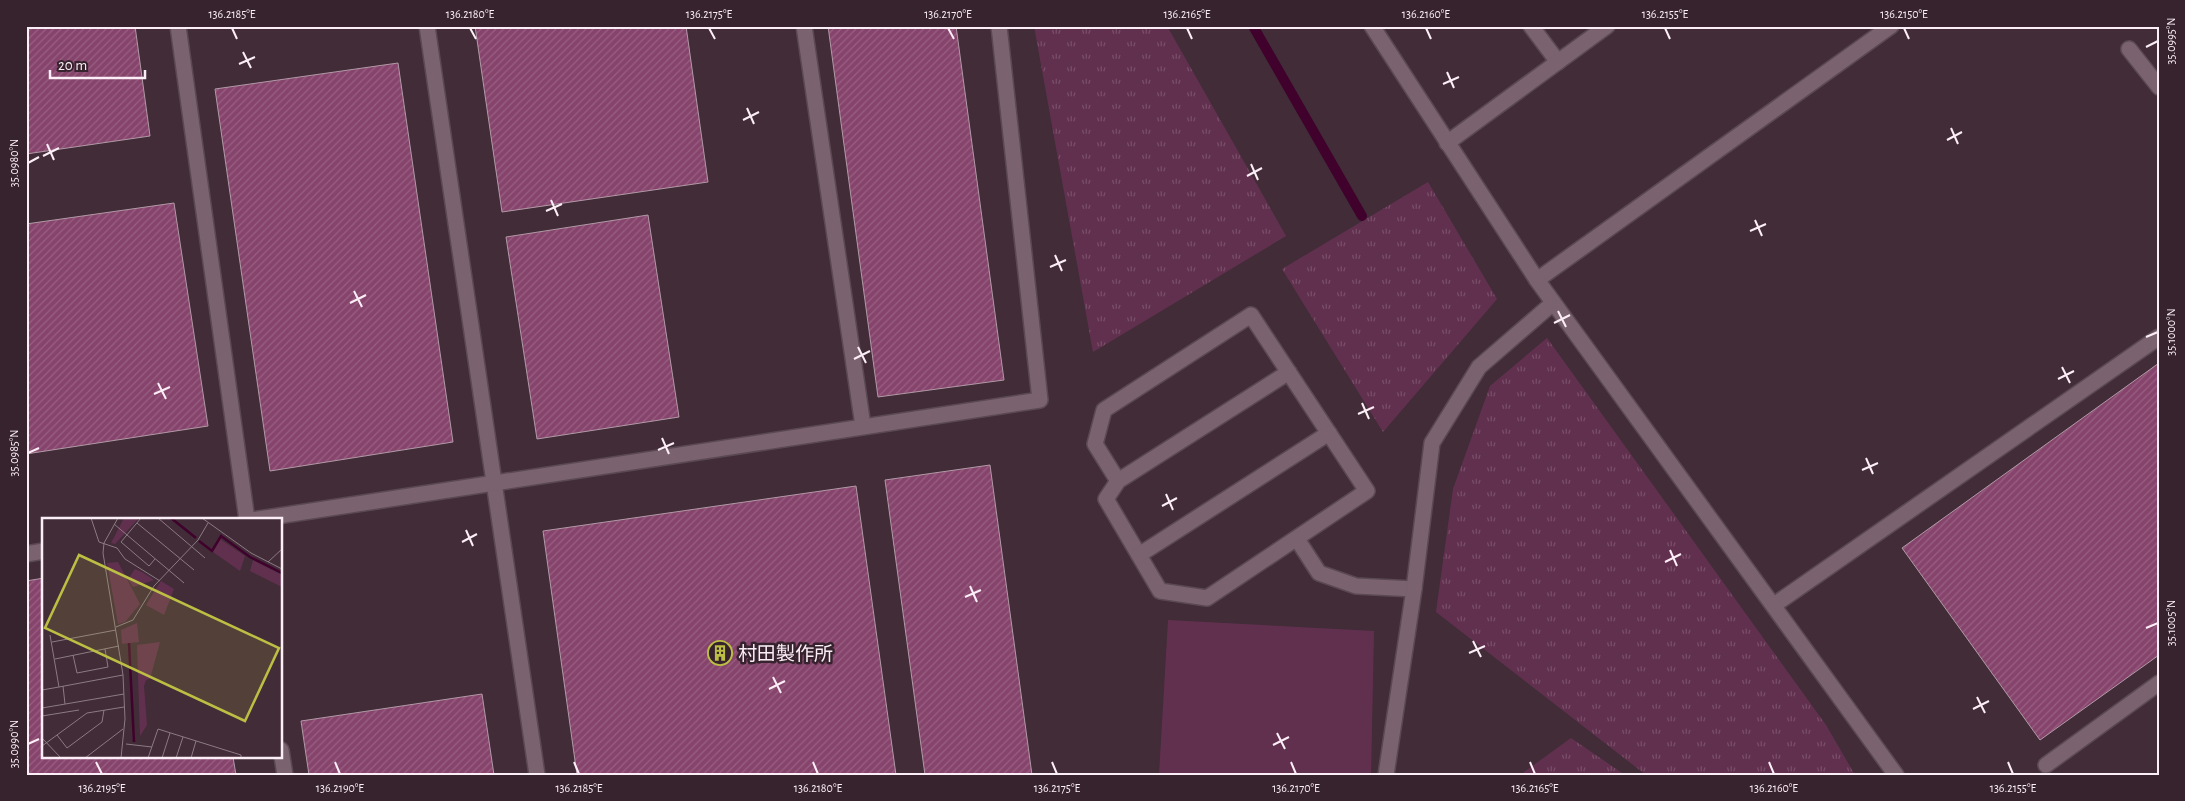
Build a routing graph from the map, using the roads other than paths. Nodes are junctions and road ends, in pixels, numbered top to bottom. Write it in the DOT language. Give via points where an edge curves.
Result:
graph roads {
  1 [pos="182,26"];
  2 [pos="427,26"];
  3 [pos="804,26"];
  4 [pos="999,26"];
  5 [pos="1372,26"];
  6 [pos="1531,26"];
  7 [pos="1608,26"];
  8 [pos="1891,26"];
  9 [pos="178,27"];
  10 [pos="2130,49"];
  11 [pos="1558,62"];
  12 [pos="2159,87"];
  13 [pos="1447,143"];
  14 [pos="1537,280"];
  15 [pos="1554,303"];
  16 [pos="2159,337"];
  17 [pos="1289,372"];
  18 [pos="863,426"];
  19 [pos="1329,433"];
  20 [pos="1118,482"];
  21 [pos="494,483"];
  22 [pos="247,518"];
  23 [pos="265,518"];
  24 [pos="1297,539"];
  25 [pos="42,551"];
  26 [pos="26,554"];
  27 [pos="1139,555"];
  28 [pos="1414,589"];
  29 [pos="1774,605"];
  30 [pos="2159,684"];
  31 [pos="282,756"];
  32 [pos="2046,765"];
  33 [pos="285,775"];
  34 [pos="537,775"];
  35 [pos="1386,775"];
  36 [pos="1896,775"];
  1 -- 9 [label="street"];
  2 -- 21 [label="street"];
  3 -- 18 [label="street"];
  4 -- 18 [label="street" via="1040,400"];
  5 -- 13 [label="street"];
  6 -- 11 [label="street"];
  7 -- 11 [label="street"];
  8 -- 14 [label="street"];
  9 -- 22 [label="street"];
  10 -- 12 [label="street"];
  11 -- 13 [label="street"];
  13 -- 14 [label="street"];
  14 -- 15 [label="street"];
  15 -- 28 [label="street" via="1479,367 1432,443"];
  15 -- 29 [label="street"];
  16 -- 29 [label="street"];
  17 -- 19 [label="street"];
  17 -- 20 [label="street"];
  17 -- 20 [label="street" via="1251,315 1104,410 1095,444"];
  18 -- 21 [label="street"];
  19 -- 24 [label="street" via="1367,491"];
  19 -- 27 [label="street"];
  20 -- 27 [label="street" via="1106,498"];
  21 -- 23 [label="street"];
  21 -- 34 [label="street"];
  24 -- 27 [label="street" via="1207,598 1160,591"];
  24 -- 28 [label="street" via="1319,572 1356,586"];
  25 -- 26 [label="street"];
  28 -- 35 [label="street"];
  29 -- 36 [label="street"];
  30 -- 32 [label="street"];
  31 -- 33 [label="street"];
}
